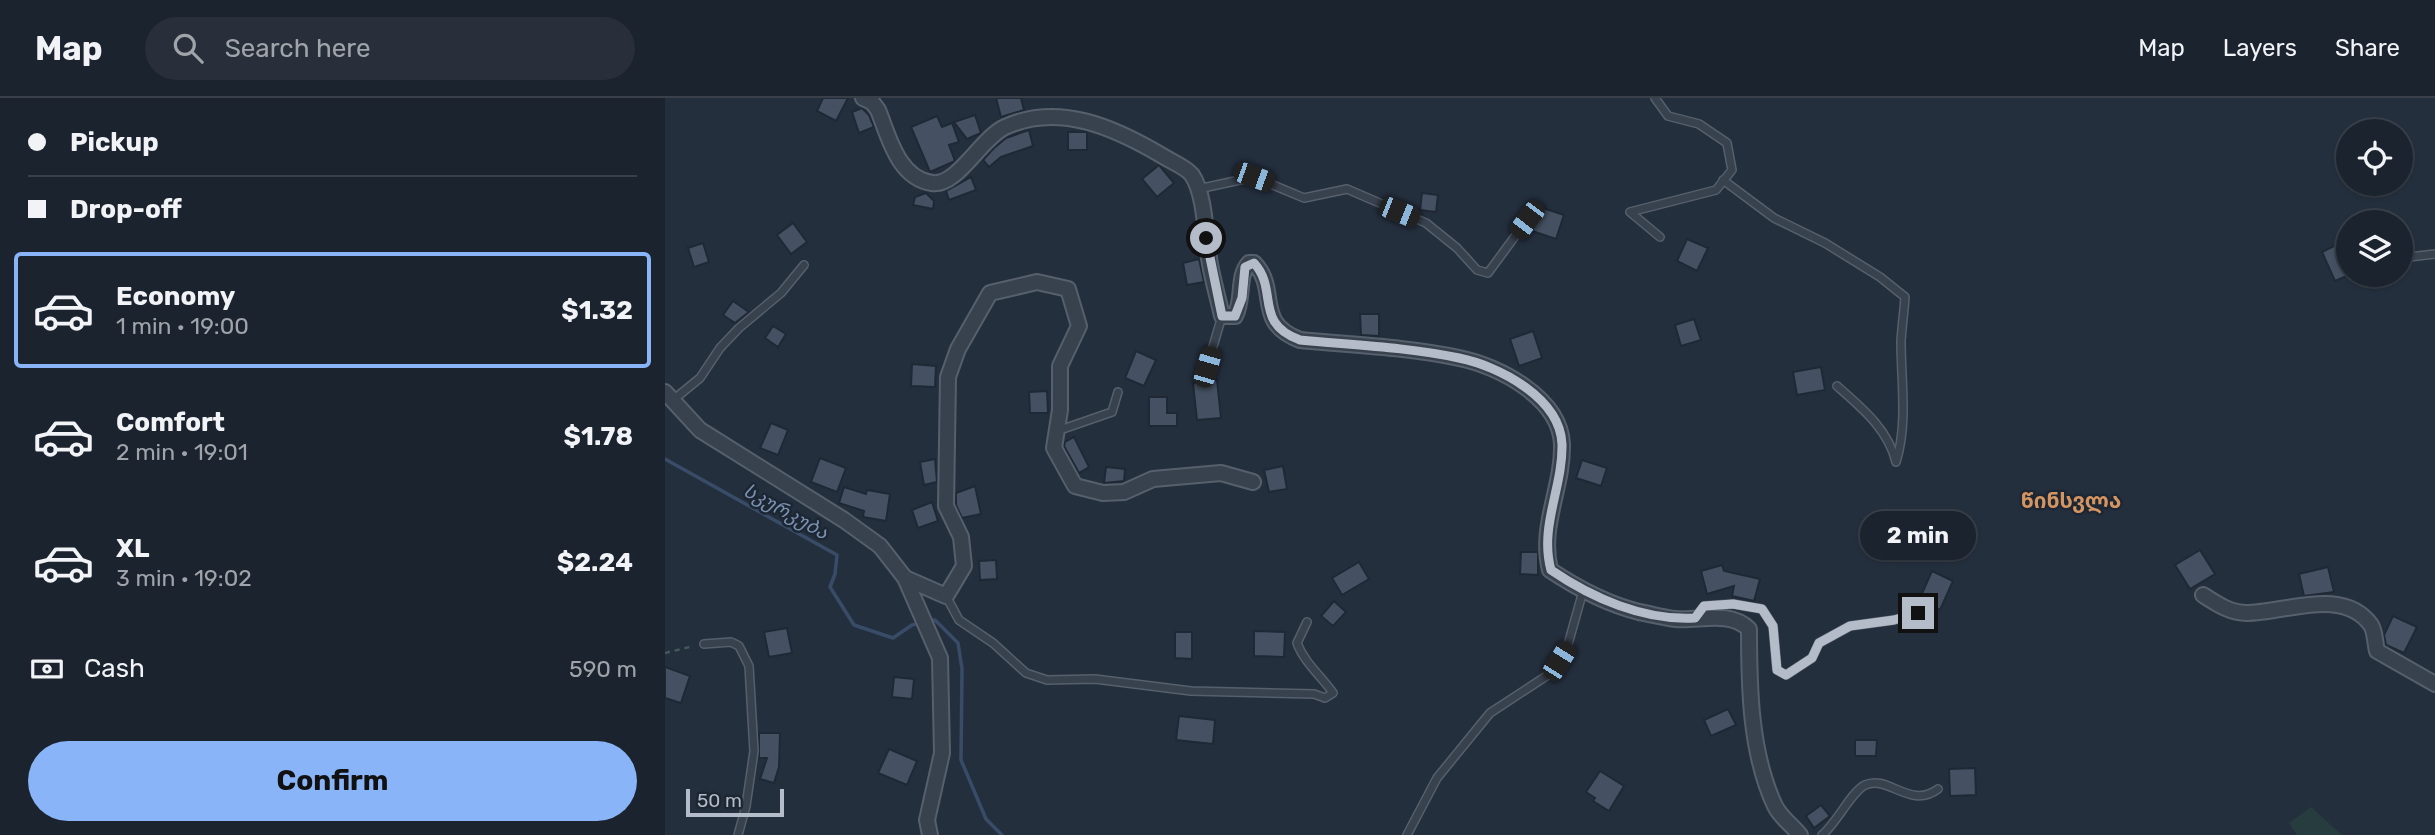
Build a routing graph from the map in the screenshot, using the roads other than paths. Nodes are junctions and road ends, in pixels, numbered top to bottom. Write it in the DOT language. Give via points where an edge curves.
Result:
graph roads {
  1 [pos="863,98"];
  2 [pos="1655,98"];
  3 [pos="1723,180"];
  4 [pos="1198,189"];
  5 [pos="1527,220"];
  6 [pos="1660,237"];
  7 [pos="2435,254"];
  8 [pos="2413,257"];
  9 [pos="804,265"];
  10 [pos="1222,316"];
  11 [pos="1207,367"];
  12 [pos="1837,386"];
  13 [pos="1118,392"];
  14 [pos="669,396"];
  15 [pos="1056,431"];
  16 [pos="1253,482"];
  17 [pos="905,578"];
  18 [pos="1583,591"];
  19 [pos="946,596"];
  20 [pos="2203,596"];
  21 [pos="1918,613"];
  22 [pos="1695,618"];
  23 [pos="1307,622"];
  24 [pos="704,644"];
  25 [pos="2435,684"];
  26 [pos="1938,789"];
  27 [pos="738,835"];
  28 [pos="930,835"];
  29 [pos="1407,835"];
  30 [pos="1800,835"];
  31 [pos="1822,835"];
  1 -- 4 [label="street" via="878,110 902,166 918,180 935,184 952,179 982,143 1005,127 1062,116 1132,138 1191,173"];
  2 -- 3 [label="lane" via="1668,116 1699,124 1727,143 1732,170"];
  3 -- 6 [label="lane" via="1716,190 1630,212"];
  3 -- 12 [label="lane" via="1774,218 1825,243 1905,297 1896,463 1893,449 1872,417"];
  4 -- 5 [label="lane" via="1254,177 1304,198 1347,189 1426,223 1478,270 1488,273"];
  4 -- 10 [label="street"];
  7 -- 8 [label="lane"];
  9 -- 14 [label="lane" via="781,293 720,348 700,378"];
  10 -- 11 [label="lane"];
  10 -- 18 [label="street" via="1235,316 1245,267 1254,263 1277,328 1286,335 1460,358 1516,379 1547,407 1560,432 1562,448 1546,553 1551,570"];
  13 -- 15 [label="lane" via="1112,412"];
  14 -- 17 [label="street" via="701,430 880,546"];
  15 -- 16 [label="street" via="1054,448 1075,485 1094,490 1123,492 1153,479 1221,473"];
  15 -- 19 [label="street" via="1060,366 1079,326 1068,289 1037,282 990,293 958,349 948,377 946,506 961,537 964,566"];
  17 -- 19 [label="street"];
  17 -- 28 [label="street" via="940,659 941,753 927,820"];
  18 -- 22 [label="street" via="1635,611"];
  18 -- 29 [label="lane" via="1567,648 1551,673 1490,713 1437,778"];
  19 -- 23 [label="lane" via="960,620 1026,673 1047,680 1095,679 1191,691 1325,698 1333,693 1302,658 1297,643"];
  20 -- 25 [label="street" via="2239,612 2332,604 2357,612 2372,626 2377,651"];
  21 -- 22 [label="lane" via="1850,626 1819,643 1812,658 1786,675 1777,670 1773,626 1762,609 1704,606"];
  22 -- 30 [label="street" via="1741,621 1749,629 1754,723 1765,778 1776,808"];
  24 -- 27 [label="lane" via="731,642 739,646 748,666 754,751"];
  26 -- 31 [label="lane" via="1916,797 1872,783 1863,786"];
}
